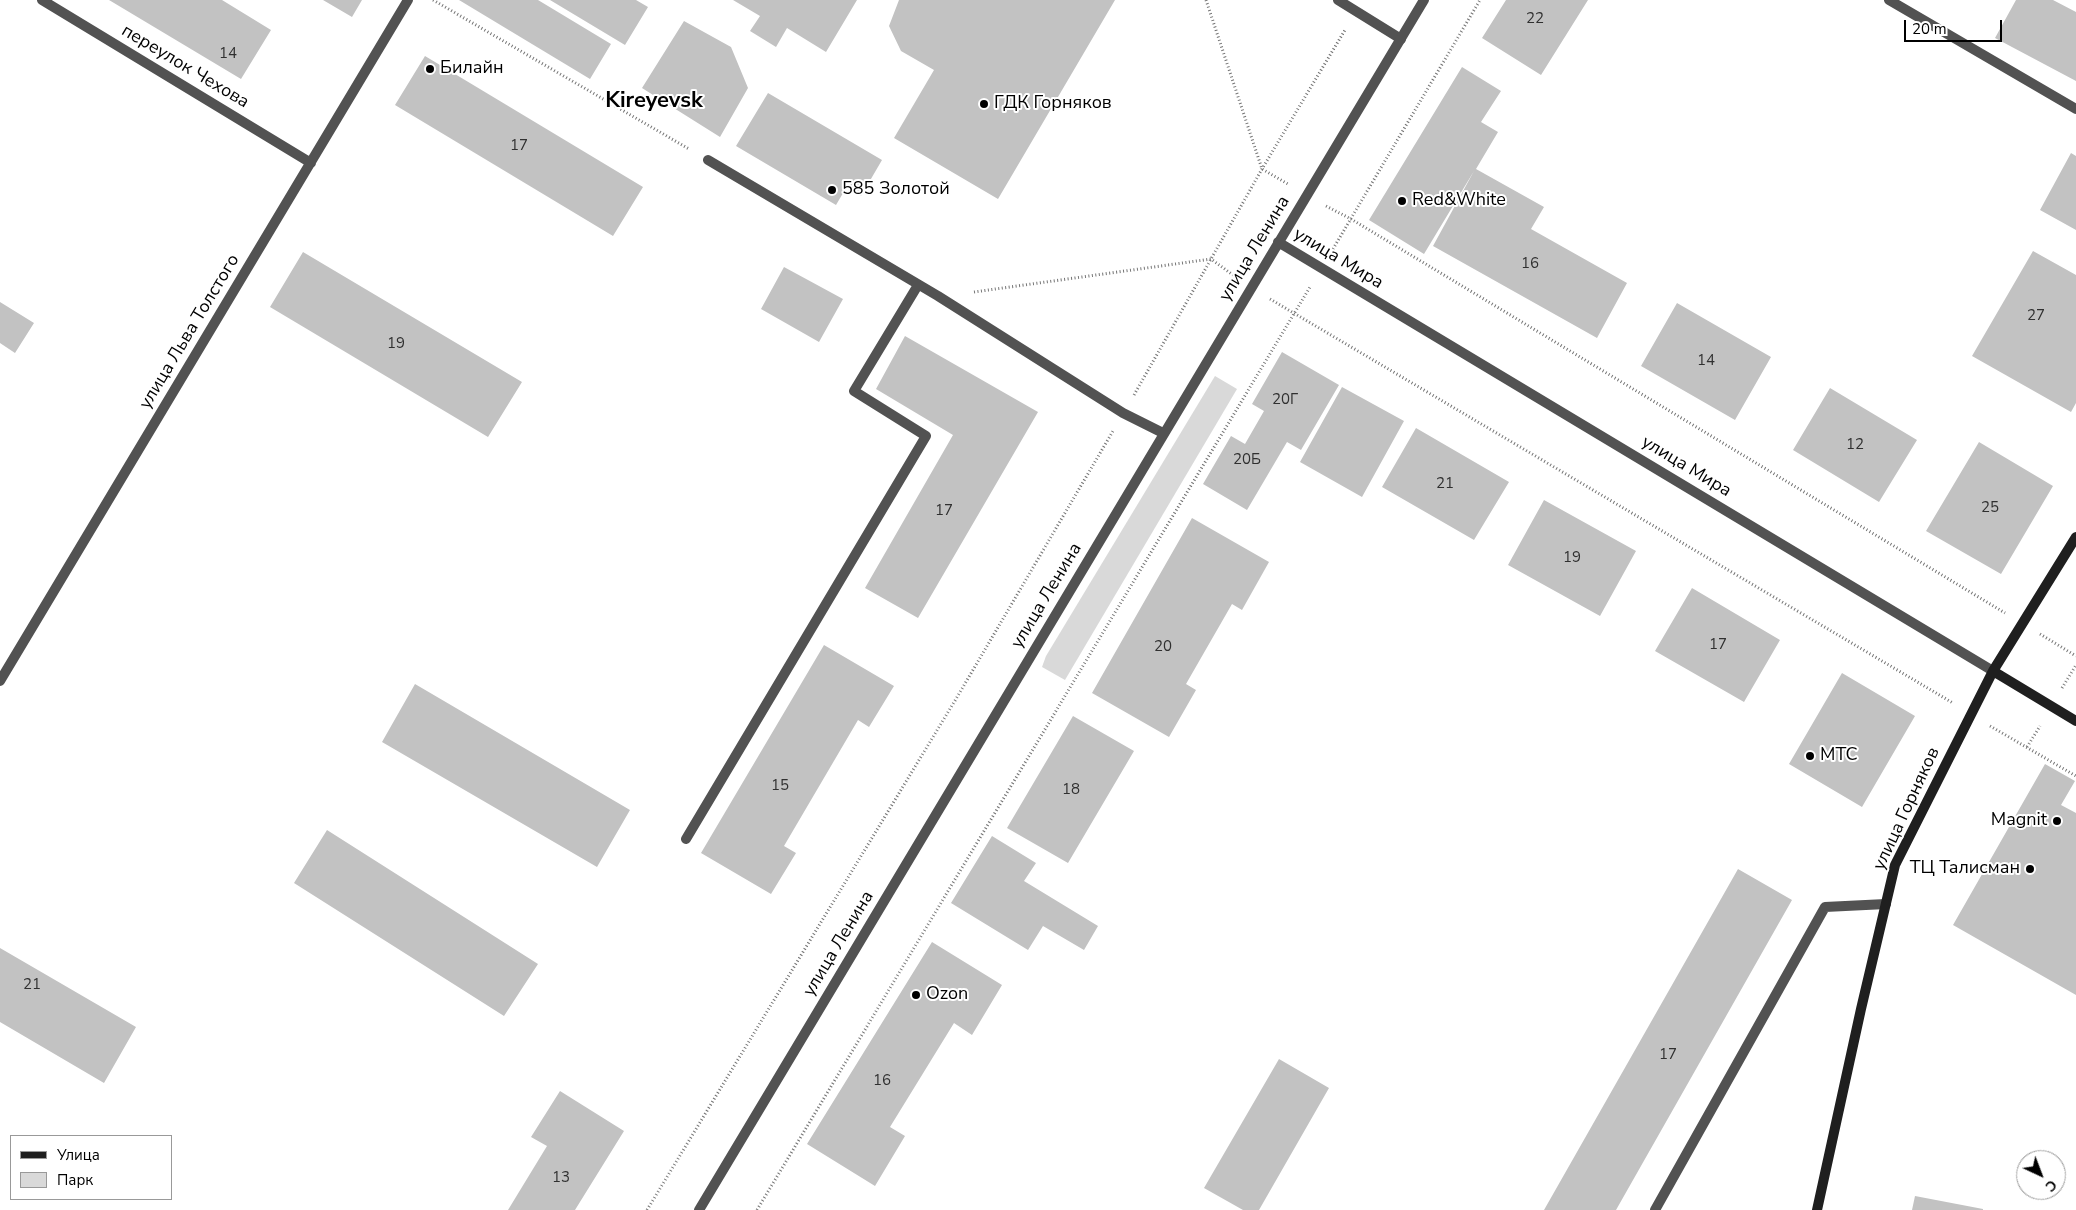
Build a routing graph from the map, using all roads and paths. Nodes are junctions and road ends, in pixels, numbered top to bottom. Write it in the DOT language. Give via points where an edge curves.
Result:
graph roads {
  1 [pos="42,0"];
  2 [pos="408,0"];
  3 [pos="432,0"];
  4 [pos="1206,0"];
  5 [pos="1338,0"];
  6 [pos="1424,0"];
  7 [pos="1480,0"];
  8 [pos="1889,0"];
  9 [pos="1356,12"];
  10 [pos="1400,39"];
  11 [pos="2076,109"];
  12 [pos="708,160"];
  13 [pos="311,162"];
  14 [pos="1262,169"];
  15 [pos="1307,195"];
  16 [pos="1351,219"];
  17 [pos="1278,242"];
  18 [pos="1211,260"];
  19 [pos="1322,268"];
  20 [pos="918,284"];
  21 [pos="1250,288"];
  22 [pos="938,296"];
  23 [pos="1295,313"];
  24 [pos="1123,413"];
  25 [pos="1163,433"];
  26 [pos="2076,537"];
  27 [pos="2022,623"];
  28 [pos="2076,656"];
  29 [pos="1993,672"];
  30 [pos="0,681"];
  31 [pos="1970,714"];
  32 [pos="2076,721"];
  33 [pos="2076,776"];
  34 [pos="686,840"];
  35 [pos="1886,904"];
  36 [pos="647,1210"];
  37 [pos="699,1210"];
  38 [pos="757,1210"];
  39 [pos="1656,1210"];
  40 [pos="1817,1210"];
  1 -- 13 [label="street, переулок Чехова"];
  2 -- 13 [label="street, улица Льва Толстого"];
  3 -- 12 [label="path"];
  4 -- 14 [label="path"];
  5 -- 9 [label="street"];
  6 -- 10 [label="street, улица Ленина"];
  7 -- 16 [label="path"];
  8 -- 11 [label="street"];
  9 -- 10 [label="street"];
  9 -- 14 [label="path"];
  10 -- 15 [label="street, улица Ленина"];
  12 -- 20 [label="street"];
  13 -- 30 [label="street, улица Льва Толстого"];
  14 -- 15 [label="path"];
  14 -- 18 [label="path"];
  15 -- 16 [label="path"];
  15 -- 17 [label="street, улица Ленина"];
  16 -- 19 [label="path"];
  16 -- 27 [label="path"];
  17 -- 19 [label="street, улица Мира"];
  17 -- 21 [label="street, улица Ленина"];
  18 -- 21 [label="path"];
  18 -- 22 [label="path"];
  18 -- 24 [label="path"];
  19 -- 23 [label="path"];
  19 -- 29 [label="street, улица Мира"];
  20 -- 22 [label="street"];
  20 -- 34 [label="street" via="854,391 926,436"];
  21 -- 23 [label="path"];
  21 -- 25 [label="street, улица Ленина"];
  22 -- 24 [label="street"];
  23 -- 31 [label="path"];
  23 -- 38 [label="path"];
  24 -- 25 [label="street"];
  24 -- 36 [label="path" via="956,699"];
  25 -- 37 [label="street, улица Ленина"];
  26 -- 27 [label="main road, улица Горняков"];
  27 -- 28 [label="path"];
  27 -- 29 [label="main road, улица Горняков"];
  29 -- 31 [label="main road, улица Горняков"];
  29 -- 32 [label="main road, улица Мира"];
  31 -- 33 [label="path"];
  31 -- 35 [label="main road, улица Горняков" via="1895,865"];
  35 -- 39 [label="street" via="1825,907"];
  35 -- 40 [label="main road, улица Горняков"];
}
